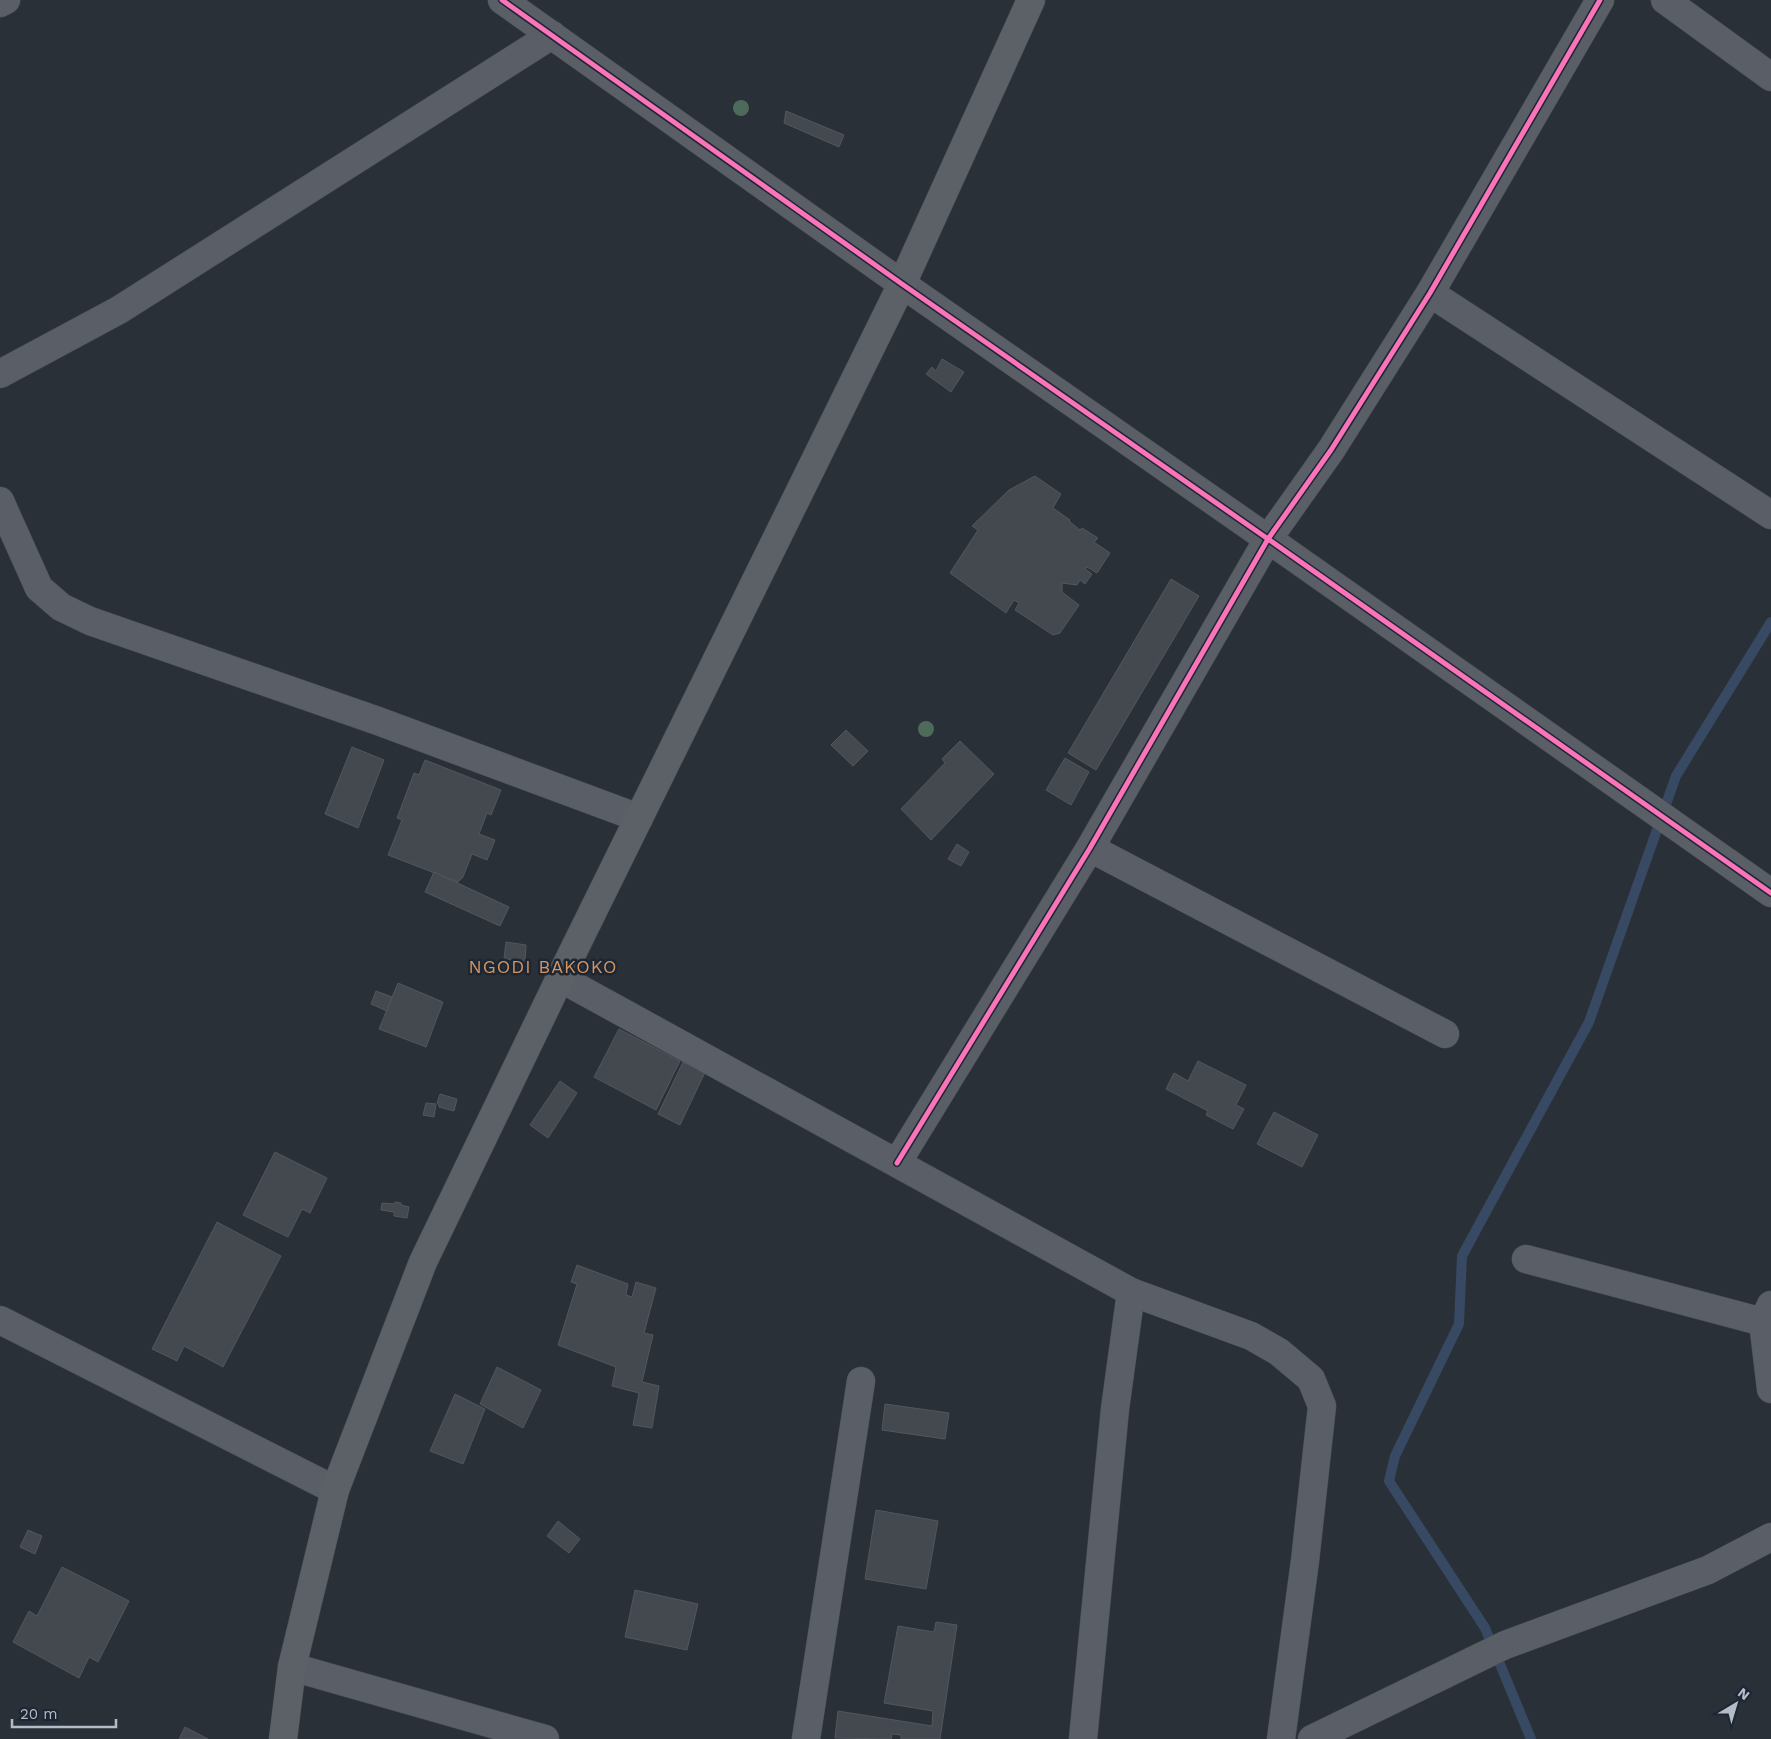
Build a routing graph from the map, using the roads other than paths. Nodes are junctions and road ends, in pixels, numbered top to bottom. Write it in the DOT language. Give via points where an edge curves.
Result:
graph roads {
  1 [pos="6,0"];
  2 [pos="502,0"];
  3 [pos="1032,0"];
  4 [pos="1600,0"];
  5 [pos="1665,0"];
  6 [pos="0,3"];
  7 [pos="552,36"];
  8 [pos="1771,77"];
  9 [pos="902,284"];
  10 [pos="1430,293"];
  11 [pos="0,374"];
  12 [pos="0,500"];
  13 [pos="1771,515"];
  14 [pos="1268,539"];
  15 [pos="639,818"];
  16 [pos="1090,848"];
  17 [pos="1771,893"];
  18 [pos="560,978"];
  19 [pos="1446,1034"];
  20 [pos="897,1163"];
  21 [pos="1526,1259"];
  22 [pos="1131,1292"];
  23 [pos="1767,1313"];
  24 [pos="0,1320"];
  25 [pos="861,1381"];
  26 [pos="1771,1389"];
  27 [pos="335,1490"];
  28 [pos="1771,1536"];
  29 [pos="292,1667"];
  30 [pos="283,1739"];
  31 [pos="544,1739"];
  32 [pos="806,1739"];
  33 [pos="1083,1739"];
  34 [pos="1281,1739"];
  35 [pos="1312,1739"];
  1 -- 6 [label="street"];
  2 -- 7 [label="street"];
  3 -- 9 [label="main road"];
  4 -- 10 [label="street"];
  5 -- 8 [label="street"];
  7 -- 9 [label="street"];
  7 -- 11 [label="street" via="119,310"];
  9 -- 14 [label="street"];
  9 -- 15 [label="main road"];
  10 -- 13 [label="street"];
  10 -- 14 [label="street" via="1332,450"];
  12 -- 15 [label="street" via="39,588 61,607 90,621 378,721"];
  14 -- 16 [label="street"];
  14 -- 17 [label="street"];
  15 -- 18 [label="main road"];
  16 -- 19 [label="street"];
  16 -- 20 [label="street"];
  18 -- 20 [label="street"];
  18 -- 27 [label="main road" via="423,1262"];
  20 -- 22 [label="street"];
  21 -- 23 [label="street"];
  22 -- 33 [label="street" via="1115,1409"];
  22 -- 34 [label="street" via="1229,1327 1279,1352 1310,1379 1322,1406"];
  23 -- 26 [label="street"];
  24 -- 27 [label="street"];
  25 -- 32 [label="street"];
  27 -- 29 [label="main road"];
  28 -- 35 [label="street" via="1708,1570 1505,1645"];
  29 -- 30 [label="main road"];
  29 -- 31 [label="street"];
}
